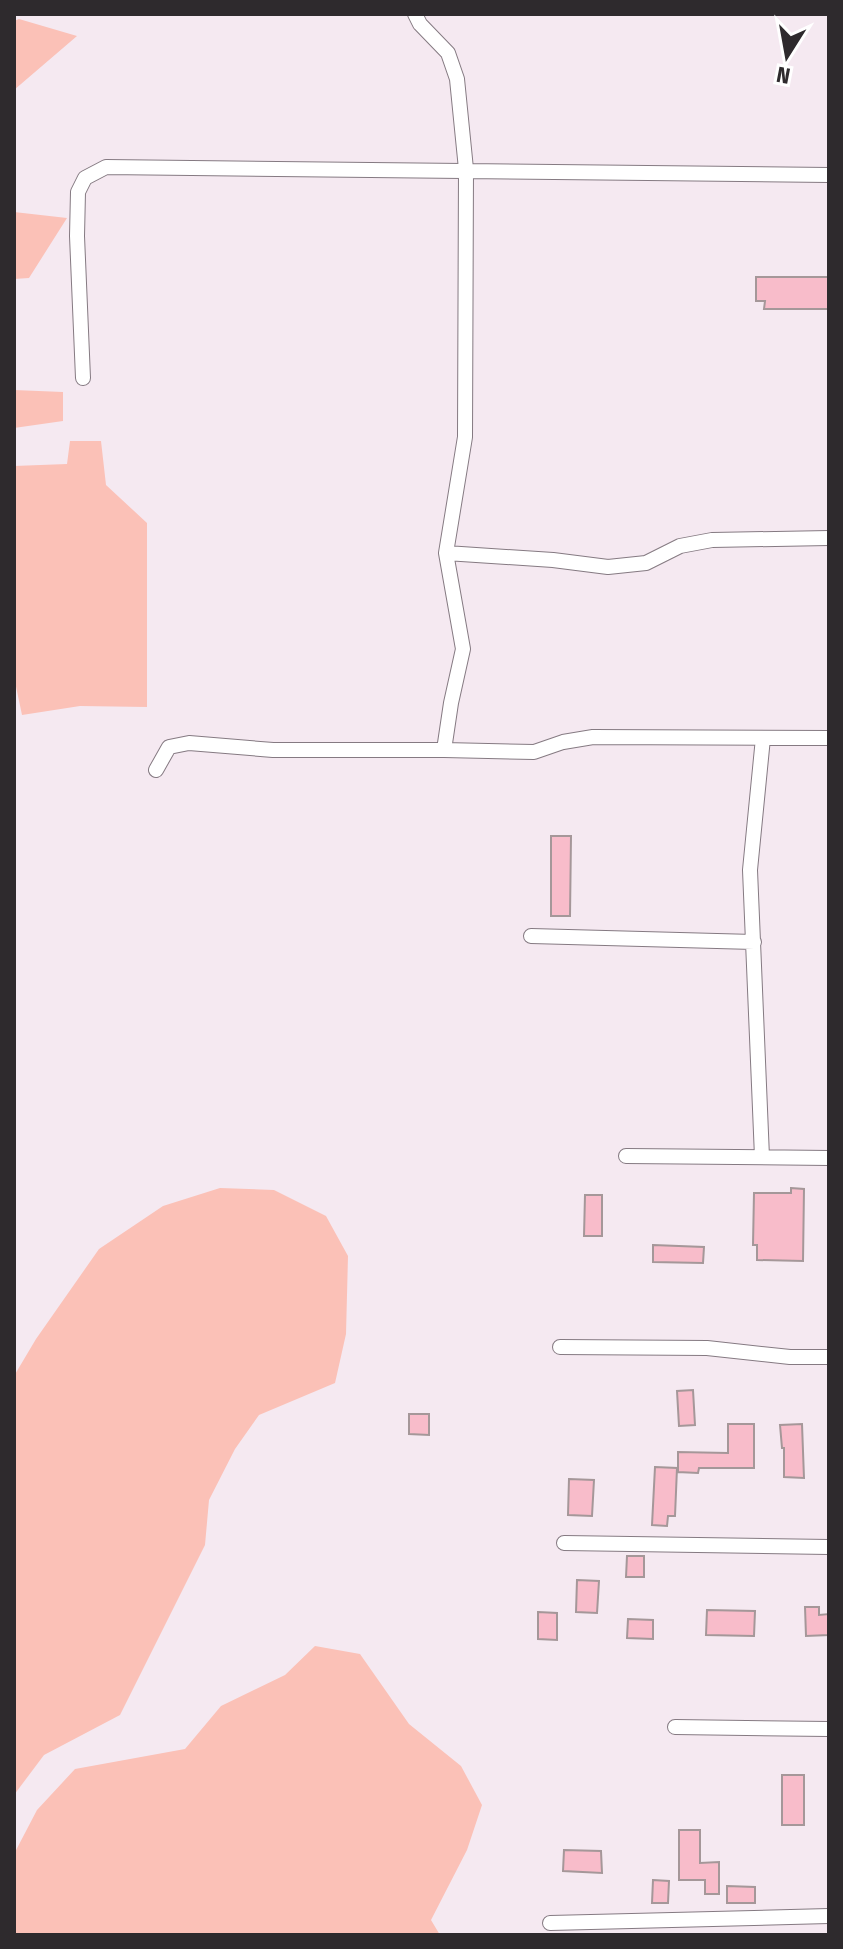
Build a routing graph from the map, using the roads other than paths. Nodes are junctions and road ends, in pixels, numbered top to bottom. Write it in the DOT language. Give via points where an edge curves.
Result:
graph roads {
  1 [pos="415,14"];
  2 [pos="466,169"];
  3 [pos="829,175"];
  4 [pos="83,378"];
  5 [pos="829,538"];
  6 [pos="446,553"];
  7 [pos="763,738"];
  8 [pos="829,738"];
  9 [pos="444,750"];
  10 [pos="156,770"];
  11 [pos="531,936"];
  12 [pos="754,942"];
  13 [pos="626,1156"];
  14 [pos="762,1157"];
  15 [pos="829,1158"];
  16 [pos="560,1347"];
  17 [pos="829,1357"];
  18 [pos="564,1543"];
  19 [pos="829,1547"];
  20 [pos="675,1727"];
  21 [pos="829,1729"];
  22 [pos="829,1916"];
  23 [pos="550,1923"];
  1 -- 2 [label="street" via="448,53 457,79"];
  2 -- 3 [label="street"];
  2 -- 4 [label="street" via="106,167 85,178 78,192"];
  2 -- 6 [label="street" via="465,437"];
  5 -- 6 [label="street" via="712,540 680,546 646,563 608,567"];
  6 -- 9 [label="street" via="463,649"];
  7 -- 8 [label="street"];
  7 -- 9 [label="street" via="593,737 534,752"];
  7 -- 12 [label="street" via="750,870"];
  9 -- 10 [label="street" via="273,750 189,743 169,747"];
  11 -- 12 [label="street"];
  12 -- 14 [label="street"];
  13 -- 14 [label="street"];
  14 -- 15 [label="street"];
  16 -- 17 [label="street" via="707,1348"];
  18 -- 19 [label="street"];
  20 -- 21 [label="street"];
  22 -- 23 [label="street"];
}
